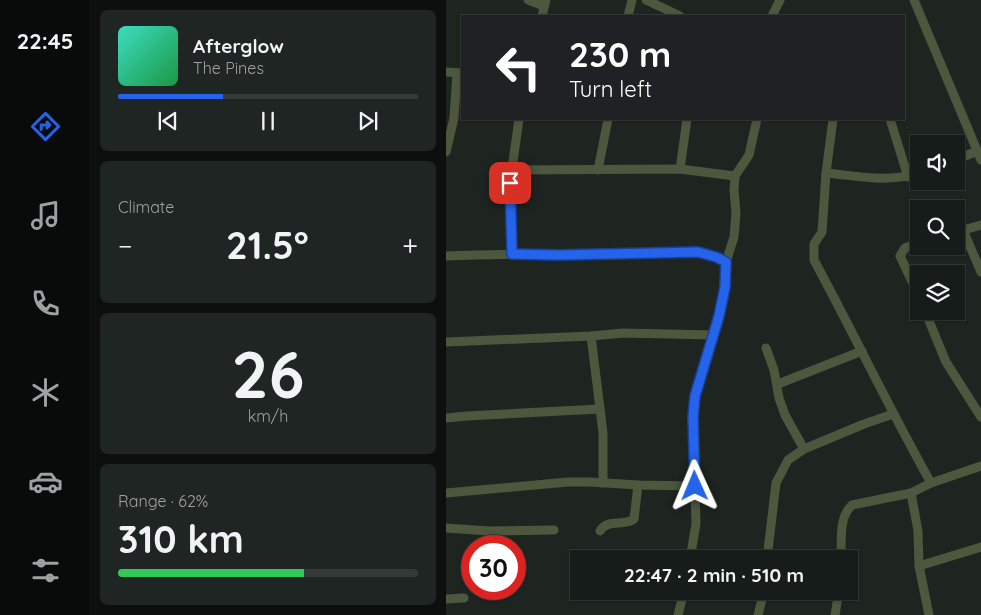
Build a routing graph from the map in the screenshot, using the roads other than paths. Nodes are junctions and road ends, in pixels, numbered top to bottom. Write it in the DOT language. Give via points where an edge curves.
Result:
graph roads {
  1 [pos="528,0"];
  2 [pos="632,0"];
  3 [pos="647,0"];
  4 [pos="780,0"];
  5 [pos="914,0"];
  6 [pos="545,3"];
  7 [pos="628,15"];
  8 [pos="678,15"];
  9 [pos="772,15"];
  10 [pos="446,72"];
  11 [pos="460,73"];
  12 [pos="519,120"];
  13 [pos="608,120"];
  14 [pos="687,120"];
  15 [pos="758,120"];
  16 [pos="833,120"];
  17 [pos="890,120"];
  18 [pos="446,152"];
  19 [pos="979,155"];
  20 [pos="965,158"];
  21 [pos="680,169"];
  22 [pos="512,170"];
  23 [pos="598,170"];
  24 [pos="826,173"];
  25 [pos="735,176"];
  26 [pos="908,177"];
  27 [pos="981,225"];
  28 [pos="965,230"];
  29 [pos="965,241"];
  30 [pos="910,246"];
  31 [pos="512,254"];
  32 [pos="446,256"];
  33 [pos="726,262"];
  34 [pos="981,272"];
  35 [pos="910,277"];
  36 [pos="929,320"];
  37 [pos="714,335"];
  38 [pos="591,336"];
  39 [pos="446,342"];
  40 [pos="766,348"];
  41 [pos="862,351"];
  42 [pos="778,384"];
  43 [pos="600,409"];
  44 [pos="893,414"];
  45 [pos="981,417"];
  46 [pos="446,418"];
  47 [pos="804,449"];
  48 [pos="981,466"];
  49 [pos="603,483"];
  50 [pos="931,483"];
  51 [pos="638,485"];
  52 [pos="695,486"];
  53 [pos="446,493"];
  54 [pos="911,493"];
  55 [pos="446,528"];
  56 [pos="554,530"];
  57 [pos="600,531"];
  58 [pos="981,547"];
  59 [pos="692,550"];
  60 [pos="768,550"];
  61 [pos="841,550"];
  62 [pos="919,566"];
  63 [pos="461,598"];
  64 [pos="446,599"];
  65 [pos="682,600"];
  66 [pos="762,600"];
  67 [pos="838,600"];
  68 [pos="678,615"];
  69 [pos="758,615"];
  70 [pos="835,615"];
  71 [pos="928,615"];
  1 -- 6 [label="street"];
  2 -- 7 [label="street"];
  3 -- 8 [label="street"];
  4 -- 9 [label="street"];
  5 -- 19 [label="street"];
  10 -- 11 [label="street"];
  11 -- 18 [label="street"];
  12 -- 22 [label="street"];
  13 -- 23 [label="street"];
  14 -- 21 [label="street"];
  15 -- 25 [label="street" via="749,155"];
  16 -- 24 [label="street"];
  17 -- 26 [label="street"];
  19 -- 20 [label="street"];
  21 -- 23 [label="street"];
  21 -- 25 [label="street"];
  22 -- 23 [label="street"];
  22 -- 31 [label="street"];
  24 -- 26 [label="street" via="881,180"];
  24 -- 41 [label="street" via="822,232 814,244 814,260"];
  25 -- 33 [label="street" via="734,237"];
  27 -- 28 [label="street"];
  29 -- 34 [label="street"];
  30 -- 35 [label="street" via="900,256"];
  31 -- 32 [label="street"];
  31 -- 33 [label="street" via="698,252"];
  33 -- 37 [label="street" via="725,287"];
  36 -- 45 [label="street" via="946,362"];
  37 -- 38 [label="street" via="623,333"];
  37 -- 52 [label="street" via="695,396"];
  38 -- 39 [label="street"];
  38 -- 43 [label="street"];
  40 -- 42 [label="street"];
  41 -- 42 [label="street"];
  41 -- 44 [label="street"];
  42 -- 47 [label="street" via="785,416"];
  43 -- 46 [label="street"];
  43 -- 49 [label="street"];
  44 -- 47 [label="street"];
  44 -- 50 [label="street"];
  47 -- 60 [label="street" via="788,460 776,483"];
  48 -- 50 [label="street"];
  49 -- 51 [label="street"];
  49 -- 53 [label="street" via="568,482"];
  50 -- 54 [label="street"];
  51 -- 52 [label="street"];
  51 -- 57 [label="street" via="634,519 607,524"];
  52 -- 59 [label="street" via="696,524"];
  54 -- 61 [label="street" via="852,505 843,518"];
  54 -- 62 [label="street" via="918,531"];
  55 -- 56 [label="street"];
  58 -- 62 [label="street"];
  62 -- 71 [label="street"];
  63 -- 64 [label="street"];
  65 -- 68 [label="street"];
  66 -- 69 [label="street"];
  67 -- 70 [label="street"];
}
